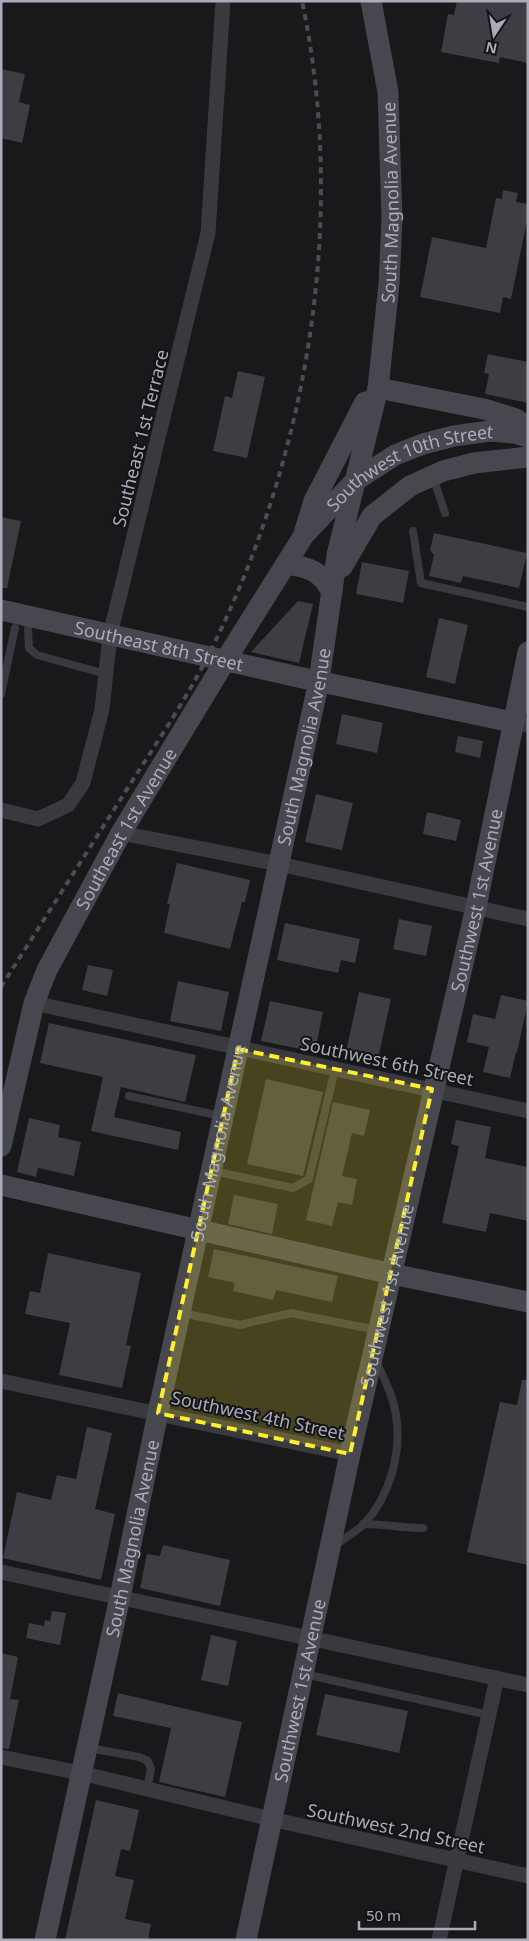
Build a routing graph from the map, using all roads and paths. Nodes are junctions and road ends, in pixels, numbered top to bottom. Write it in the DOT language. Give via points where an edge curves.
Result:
graph roads {
  1 [pos="222,1"];
  2 [pos="371,1"];
  3 [pos="382,344"];
  4 [pos="378,388"];
  5 [pos="528,428"];
  6 [pos="528,437"];
  7 [pos="528,457"];
  8 [pos="432,476"];
  9 [pos="355,481"];
  10 [pos="445,513"];
  11 [pos="414,531"];
  12 [pos="304,535"];
  13 [pos="286,564"];
  14 [pos="333,587"];
  15 [pos="528,607"];
  16 [pos="1,610"];
  17 [pos="23,622"];
  18 [pos="110,635"];
  19 [pos="528,652"];
  20 [pos="225,660"];
  21 [pos="106,674"];
  22 [pos="319,680"];
  23 [pos="1,694"];
  24 [pos="520,723"];
  25 [pos="1,810"];
  26 [pos="121,833"];
  27 [pos="279,864"];
  28 [pos="476,907"];
  29 [pos="528,920"];
  30 [pos="34,1004"];
  31 [pos="238,1049"];
  32 [pos="335,1069"];
  33 [pos="432,1089"];
  34 [pos="129,1096"];
  35 [pos="528,1111"];
  36 [pos="223,1117"];
  37 [pos="1,1146"];
  38 [pos="211,1171"];
  39 [pos="1,1185"];
  40 [pos="199,1230"];
  41 [pos="392,1274"];
  42 [pos="528,1302"];
  43 [pos="180,1313"];
  44 [pos="378,1330"];
  45 [pos="373,1355"];
  46 [pos="1,1381"];
  47 [pos="158,1413"];
  48 [pos="350,1454"];
  49 [pos="363,1524"];
  50 [pos="423,1528"];
  51 [pos="329,1549"];
  52 [pos="1,1572"];
  53 [pos="120,1597"];
  54 [pos="310,1638"];
  55 [pos="302,1674"];
  56 [pos="497,1678"];
  57 [pos="528,1685"];
  58 [pos="489,1715"];
  59 [pos="87,1747"];
  60 [pos="1,1757"];
  61 [pos="81,1773"];
  62 [pos="147,1789"];
  63 [pos="272,1820"];
  64 [pos="456,1860"];
  65 [pos="528,1876"];
  66 [pos="45,1940"];
  67 [pos="246,1940"];
  68 [pos="438,1940"];
  1 -- 18 [label="street, Southeast 1st Terrace" via="208,233"];
  2 -- 3 [label="main road, South Magnolia Avenue" via="388,92 392,219"];
  3 -- 4 [label="main road, South Magnolia Avenue"];
  3 -- 12 [label="main road, South Magnolia Avenue" via="364,403 314,501"];
  4 -- 5 [label="main road" via="484,409 516,419"];
  4 -- 9 [label="main road, South Magnolia Avenue"];
  6 -- 9 [label="main road, Southwest 10th Street" via="490,431 454,436 396,455"];
  7 -- 8 [label="main road, Southwest 10th Street" via="474,463"];
  8 -- 10 [label="lane"];
  8 -- 14 [label="main road, Southwest 10th Street" via="410,486 372,516"];
  9 -- 12 [label="main road, Southwest 10th Street"];
  9 -- 14 [label="main road, South Magnolia Avenue" via="337,555"];
  11 -- 15 [label="lane" via="421,583"];
  12 -- 13 [label="main road, Southeast 1st Avenue"];
  13 -- 14 [label="main road" via="317,572"];
  13 -- 20 [label="main road, Southeast 1st Avenue"];
  14 -- 22 [label="main road, South Magnolia Avenue"];
  16 -- 17 [label="main road, Southeast 8th Street"];
  17 -- 18 [label="main road, Southeast 8th Street"];
  17 -- 21 [label="lane" via="28,630 29,648 37,655"];
  17 -- 23 [label="lane"];
  18 -- 20 [label="main road, Southeast 8th Street"];
  18 -- 21 [label="street, Southeast 1st Terrace"];
  19 -- 24 [label="main road, Southwest 1st Avenue"];
  20 -- 22 [label="main road, Southeast 8th Street"];
  20 -- 26 [label="main road, Southeast 1st Avenue"];
  21 -- 25 [label="street, Southeast 1st Terrace" via="102,709 83,783 68,805 38,819"];
  22 -- 24 [label="main road, Southeast 8th Street"];
  22 -- 27 [label="main road, South Magnolia Avenue"];
  24 -- 28 [label="main road, Southwest 1st Avenue"];
  26 -- 27 [label="street"];
  26 -- 30 [label="main road, Southeast 1st Avenue" via="47,970"];
  27 -- 28 [label="street"];
  27 -- 31 [label="main road, South Magnolia Avenue"];
  28 -- 29 [label="street"];
  28 -- 33 [label="main road, Southwest 1st Avenue"];
  30 -- 31 [label="street, Southwest 6th Street"];
  30 -- 37 [label="main road, Southeast 1st Avenue"];
  31 -- 32 [label="street, Southwest 6th Street"];
  31 -- 36 [label="main road, South Magnolia Avenue"];
  32 -- 33 [label="street, Southwest 6th Street"];
  32 -- 38 [label="lane" via="309,1178 293,1188"];
  33 -- 35 [label="street, Southwest 6th Street"];
  33 -- 41 [label="main road, Southwest 1st Avenue"];
  34 -- 36 [label="lane"];
  36 -- 38 [label="main road, South Magnolia Avenue"];
  38 -- 40 [label="main road, South Magnolia Avenue"];
  39 -- 40 [label="main road"];
  40 -- 41 [label="main road"];
  40 -- 43 [label="main road, South Magnolia Avenue"];
  41 -- 42 [label="main road"];
  41 -- 44 [label="main road, Southwest 1st Avenue"];
  43 -- 44 [label="lane" via="240,1325 291,1313"];
  43 -- 47 [label="main road, South Magnolia Avenue"];
  44 -- 45 [label="main road, Southwest 1st Avenue"];
  45 -- 48 [label="main road, Southwest 1st Avenue"];
  45 -- 49 [label="lane" via="396,1414 398,1437 385,1494"];
  46 -- 47 [label="street, Southwest 4th Street"];
  47 -- 48 [label="street, Southwest 4th Street"];
  47 -- 53 [label="main road, South Magnolia Avenue"];
  48 -- 51 [label="main road, Southwest 1st Avenue"];
  49 -- 50 [label="lane"];
  49 -- 51 [label="lane"];
  51 -- 54 [label="main road, Southwest 1st Avenue"];
  52 -- 53 [label="street"];
  53 -- 54 [label="street"];
  53 -- 59 [label="main road, South Magnolia Avenue"];
  54 -- 55 [label="main road, Southwest 1st Avenue"];
  54 -- 56 [label="street"];
  55 -- 58 [label="lane"];
  55 -- 63 [label="main road, Southwest 1st Avenue"];
  56 -- 57 [label="street"];
  56 -- 58 [label="street"];
  58 -- 64 [label="street"];
  59 -- 61 [label="main road, South Magnolia Avenue"];
  59 -- 62 [label="lane" via="148,1761 151,1769"];
  60 -- 61 [label="street, Southwest 2nd Street"];
  61 -- 62 [label="street, Southwest 2nd Street"];
  61 -- 66 [label="main road, South Magnolia Avenue"];
  62 -- 63 [label="street, Southwest 2nd Street"];
  63 -- 64 [label="street, Southwest 2nd Street"];
  63 -- 67 [label="main road, Southwest 1st Avenue"];
  64 -- 65 [label="street, Southwest 2nd Street"];
  64 -- 68 [label="street"];
}
